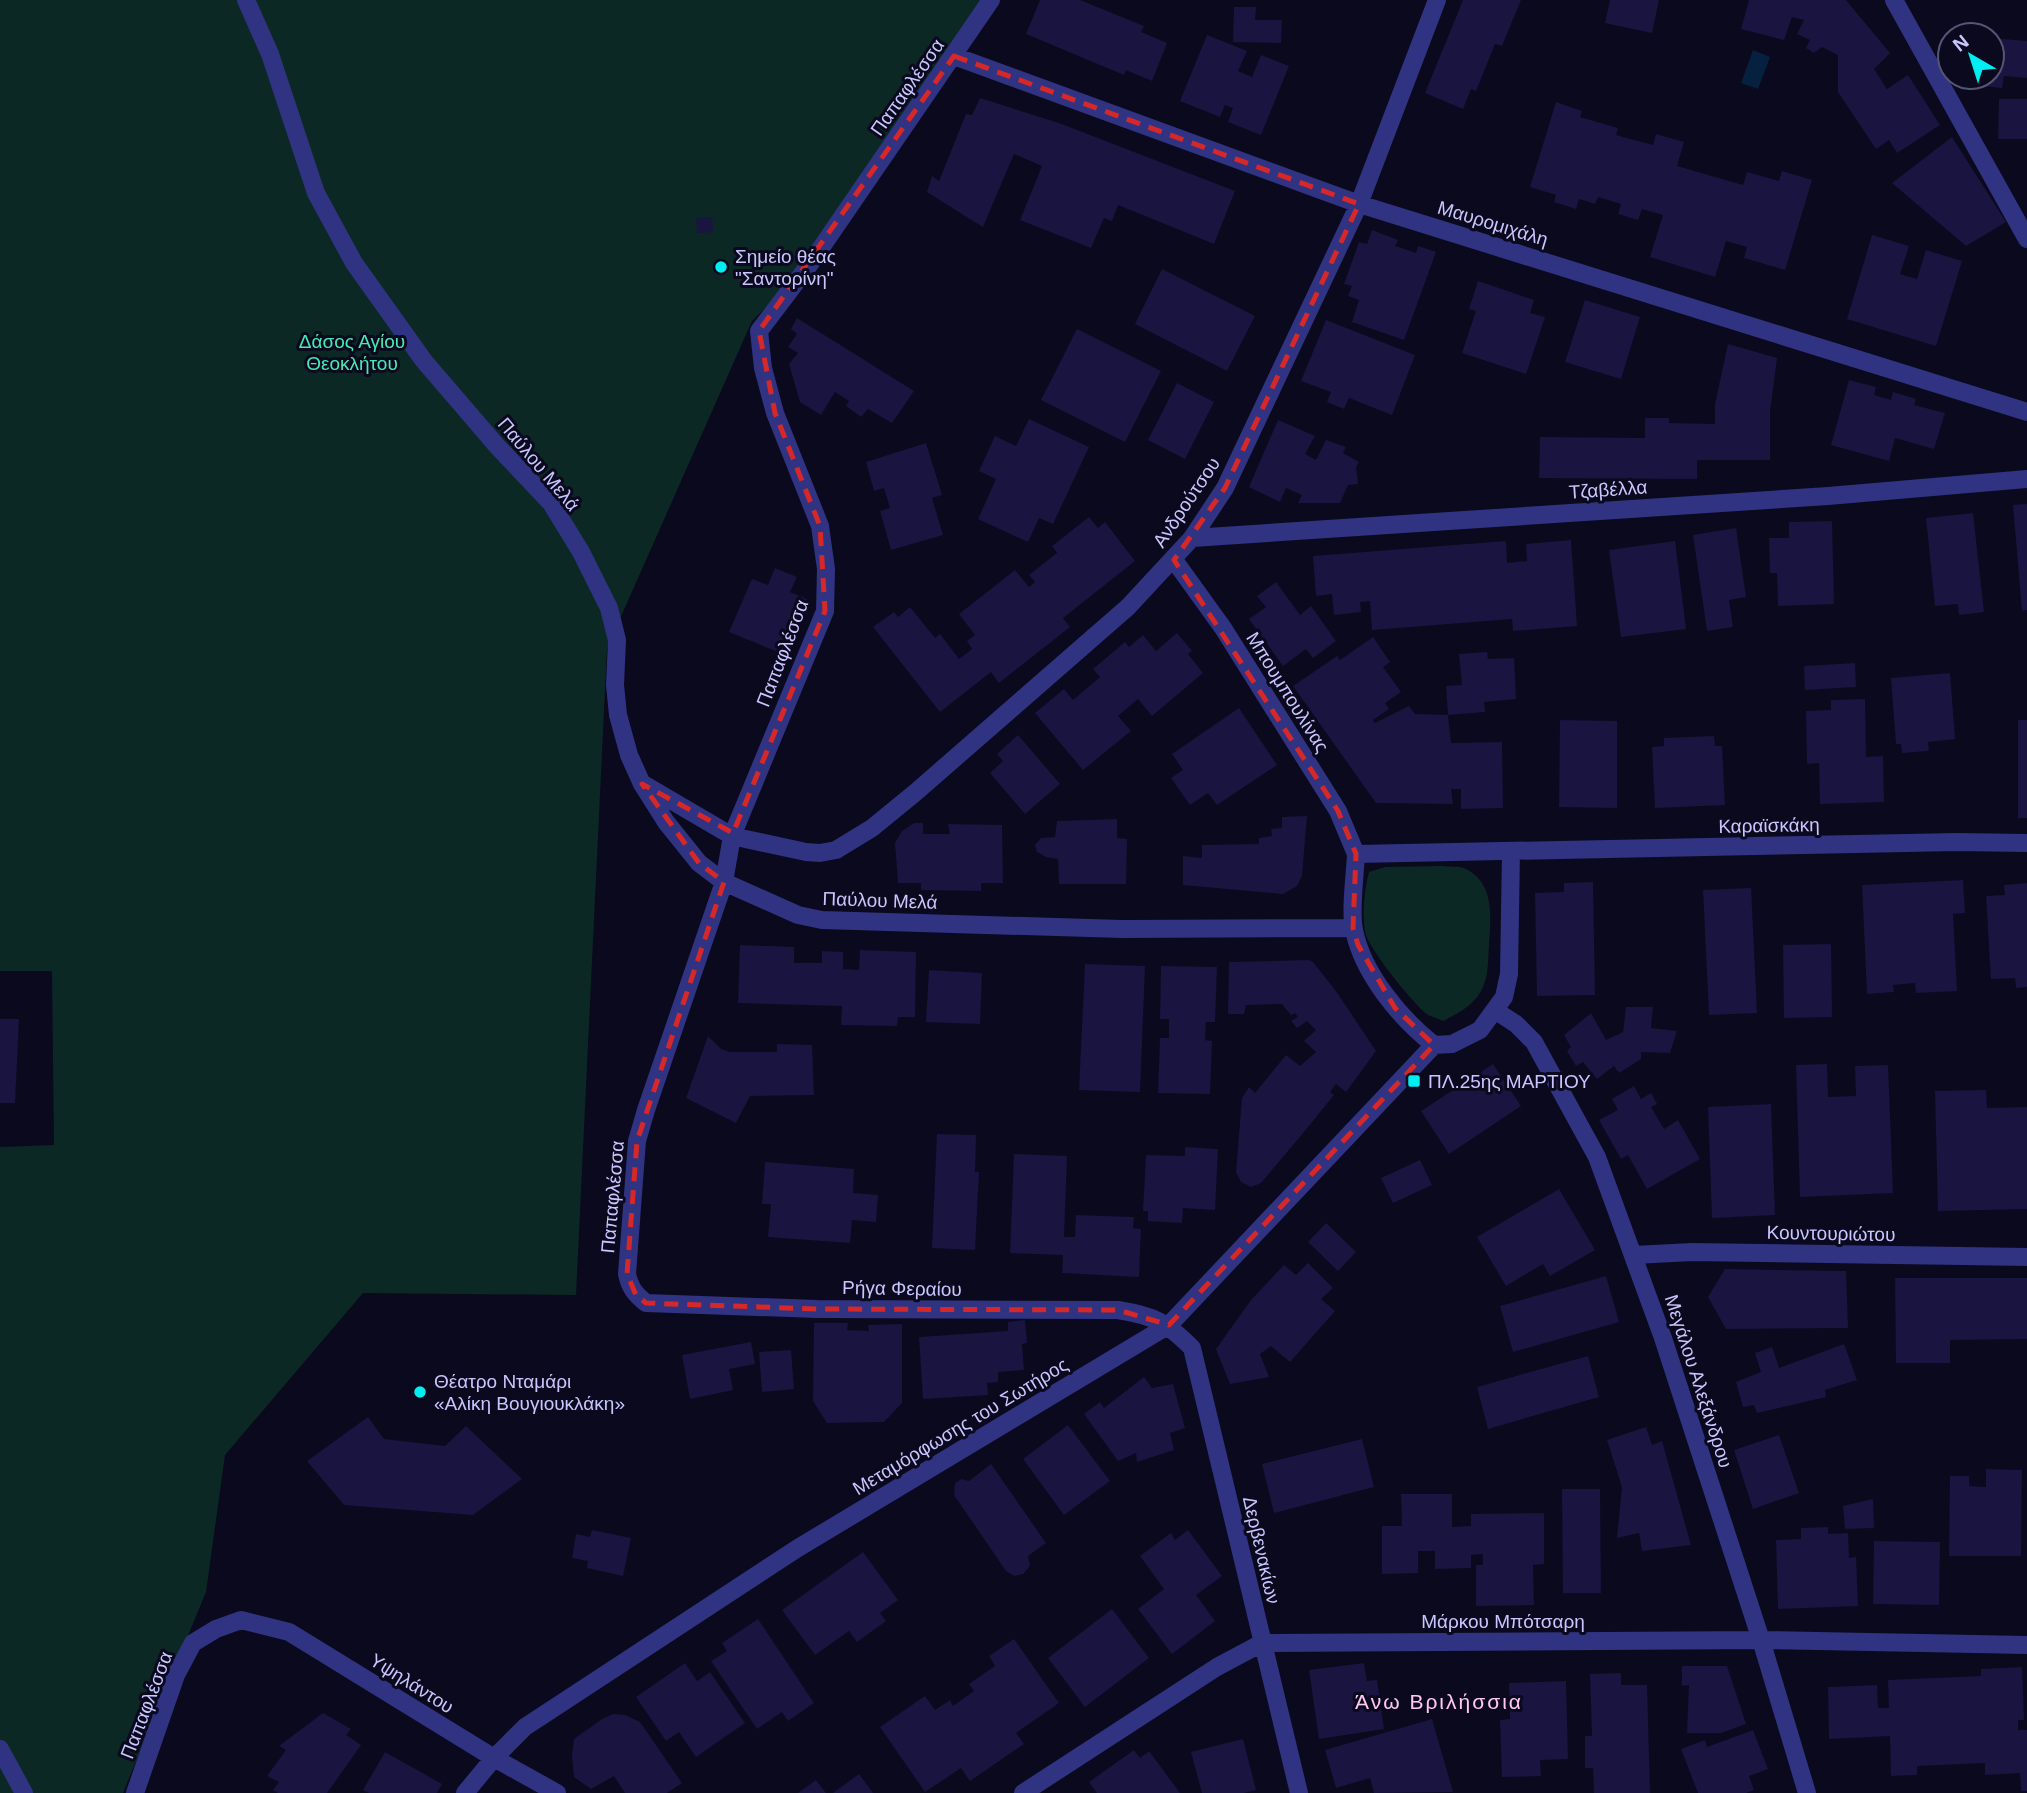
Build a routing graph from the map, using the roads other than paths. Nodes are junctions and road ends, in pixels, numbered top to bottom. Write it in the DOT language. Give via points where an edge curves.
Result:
graph roads {
  1 [pos="246,0"];
  2 [pos="991,0"];
  3 [pos="1437,0"];
  4 [pos="1894,0"];
  5 [pos="954,56"];
  6 [pos="1359,204"];
  7 [pos="2027,239"];
  8 [pos="2027,412"];
  9 [pos="2027,479"];
  10 [pos="1192,538"];
  11 [pos="1174,560"];
  12 [pos="642,784"];
  13 [pos="732,836"];
  14 [pos="2027,843"];
  15 [pos="1511,851"];
  16 [pos="1356,854"];
  17 [pos="724,882"];
  18 [pos="1353,928"];
  19 [pos="1496,1011"];
  20 [pos="1434,1045"];
  21 [pos="1634,1255"];
  22 [pos="2027,1257"];
  23 [pos="636,1295"];
  24 [pos="1169,1325"];
  25 [pos="241,1620"];
  26 [pos="1761,1640"];
  27 [pos="1262,1643"];
  28 [pos="2027,1645"];
  29 [pos="0,1749"];
  30 [pos="494,1758"];
  31 [pos="24,1793"];
  32 [pos="135,1793"];
  33 [pos="465,1793"];
  34 [pos="557,1793"];
  35 [pos="1023,1793"];
  36 [pos="1299,1793"];
  37 [pos="1807,1793"];
  1 -- 12 [label="street, Παύλου Μελά" via="270,54 316,193 354,263 424,360 551,503 581,552 609,608 617,640 618,715"];
  2 -- 5 [label="street, Παπαφλέσσα"];
  3 -- 6 [label="street, Ανδρούτσου"];
  4 -- 7 [label="street"];
  5 -- 6 [label="street, Μαυρομιχάλη"];
  5 -- 13 [label="street, Παπαφλέσσα" via="759,331 775,413 820,526 825,611"];
  6 -- 8 [label="street, Μαυρομιχάλη"];
  6 -- 10 [label="street, Ανδρούτσου" via="1225,488"];
  9 -- 10 [label="street, Τζαβέλλα"];
  10 -- 11 [label="street, Ανδρούτσου"];
  11 -- 13 [label="street, Ανδρούτσου" via="1128,607 872,828 843,846 820,853"];
  11 -- 16 [label="street, Μπουμπουλίνας" via="1223,628 1338,811"];
  12 -- 13 [label="street, Ανδρούτσου"];
  12 -- 17 [label="street, Παύλου Μελά" via="699,863"];
  13 -- 17 [label="street, Παπαφλέσσα"];
  14 -- 15 [label="street, Καραϊσκάκη"];
  15 -- 16 [label="street, Καραϊσκάκη"];
  15 -- 19 [label="street" via="1509,974"];
  16 -- 18 [label="street"];
  17 -- 18 [label="street, Παύλου Μελά" via="798,915 822,920 1122,929"];
  17 -- 23 [label="street, Παπαφλέσσα" via="637,1141 627,1274"];
  18 -- 20 [label="street" via="1366,961 1395,1008"];
  19 -- 20 [label="street" via="1480,1030 1462,1041"];
  19 -- 21 [label="street, Μεγάλου Αλεξάνδρου" via="1534,1042 1555,1077 1597,1157"];
  20 -- 24 [label="street, Μεταμόρφωσης του Σωτήρος"];
  21 -- 22 [label="street, Κουντουριώτου"];
  21 -- 26 [label="street, Μεγάλου Αλεξάνδρου"];
  23 -- 24 [label="street, Ρήγα Φεραίου" via="646,1303 817,1309 1118,1310"];
  24 -- 27 [label="street, Δερβενακίων" via="1192,1348"];
  24 -- 30 [label="street, Μεταμόρφωσης του Σωτήρος" via="798,1548 525,1727"];
  25 -- 30 [label="street, Υψηλάντου" via="289,1632"];
  25 -- 32 [label="street, Παπαφλέσσα" via="193,1643 176,1675"];
  26 -- 27 [label="street, Μάρκου Μπότσαρη"];
  26 -- 28 [label="street, Μάρκου Μπότσαρη"];
  26 -- 37 [label="street, Μεγάλου Αλεξάνδρου"];
  27 -- 35 [label="street, Μάρκου Μπότσαρη" via="1217,1667"];
  27 -- 36 [label="street, Δερβενακίων"];
  29 -- 31 [label="street"];
  30 -- 33 [label="street, Μεταμόρφωσης του Σωτήρος"];
  30 -- 34 [label="street, Υψηλάντου"];
}
